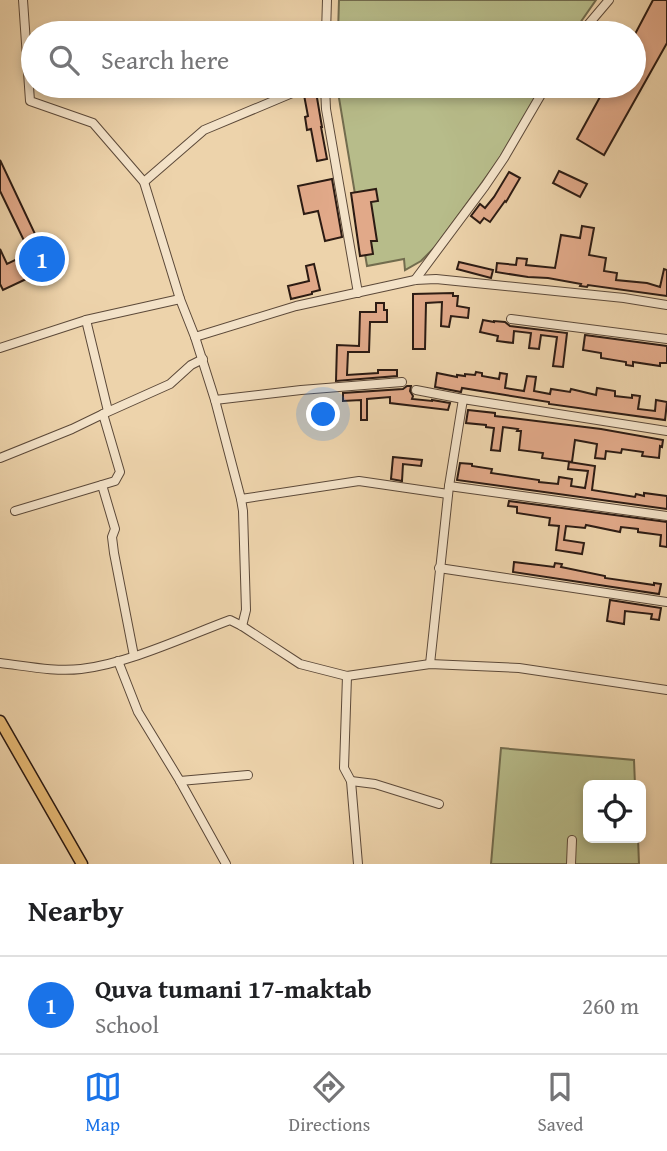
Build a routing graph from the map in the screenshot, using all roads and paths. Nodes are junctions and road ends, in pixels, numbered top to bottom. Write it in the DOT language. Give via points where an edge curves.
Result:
graph roads {
  1 [pos="23,0"];
  2 [pos="327,0"];
  3 [pos="608,0"];
  4 [pos="602,4"];
  5 [pos="24,21"];
  6 [pos="326,21"];
  7 [pos="590,21"];
  8 [pos="30,98"];
  9 [pos="280,98"];
  10 [pos="326,98"];
  11 [pos="539,98"];
  12 [pos="144,182"];
  13 [pos="415,280"];
  14 [pos="358,293"];
  15 [pos="180,299"];
  16 [pos="667,304"];
  17 [pos="510,319"];
  18 [pos="86,320"];
  19 [pos="195,338"];
  20 [pos="667,339"];
  21 [pos="0,348"];
  22 [pos="203,359"];
  23 [pos="401,382"];
  24 [pos="416,390"];
  25 [pos="463,398"];
  26 [pos="215,400"];
  27 [pos="106,413"];
  28 [pos="667,431"];
  29 [pos="0,458"];
  30 [pos="102,485"];
  31 [pos="449,490"];
  32 [pos="241,499"];
  33 [pos="15,511"];
  34 [pos="667,516"];
  35 [pos="439,568"];
  36 [pos="667,602"];
  37 [pos="242,626"];
  38 [pos="134,656"];
  39 [pos="118,661"];
  40 [pos="0,663"];
  41 [pos="430,664"];
  42 [pos="347,676"];
  43 [pos="667,690"];
  44 [pos="0,721"];
  45 [pos="248,775"];
  46 [pos="351,780"];
  47 [pos="180,781"];
  48 [pos="439,804"];
  49 [pos="572,840"];
  50 [pos="82,864"];
  51 [pos="226,864"];
  52 [pos="358,864"];
  53 [pos="571,864"];
  1 -- 5 [label="street"];
  2 -- 6 [label="street"];
  3 -- 4 [label="street"];
  4 -- 7 [label="street"];
  8 -- 12 [label="street" via="93,123"];
  9 -- 12 [label="street" via="204,130"];
  10 -- 14 [label="street"];
  11 -- 13 [label="street" via="485,186"];
  12 -- 15 [label="street"];
  13 -- 14 [label="street"];
  13 -- 16 [label="street"];
  14 -- 19 [label="street" via="296,306"];
  15 -- 18 [label="street"];
  15 -- 19 [label="street"];
  17 -- 20 [label="street"];
  18 -- 21 [label="street"];
  18 -- 27 [label="street"];
  19 -- 22 [label="street"];
  22 -- 26 [label="street"];
  22 -- 27 [label="street" via="170,384"];
  23 -- 26 [label="street"];
  24 -- 25 [label="street"];
  25 -- 28 [label="street"];
  25 -- 31 [label="street"];
  26 -- 32 [label="street"];
  27 -- 29 [label="street"];
  27 -- 30 [label="street" via="120,472 115,481"];
  30 -- 33 [label="street"];
  30 -- 38 [label="street" via="115,529 114,553"];
  31 -- 32 [label="street" via="359,481"];
  31 -- 34 [label="street"];
  31 -- 35 [label="street"];
  32 -- 37 [label="street" via="246,610"];
  35 -- 36 [label="street"];
  35 -- 41 [label="street"];
  37 -- 38 [label="street" via="230,620"];
  37 -- 42 [label="street" via="300,664"];
  38 -- 39 [label="street"];
  39 -- 40 [label="street" via="80,669"];
  39 -- 47 [label="street" via="138,712"];
  41 -- 42 [label="street"];
  41 -- 43 [label="street" via="519,668"];
  42 -- 46 [label="street" via="344,768"];
  44 -- 50 [label="main road"];
  45 -- 47 [label="street"];
  46 -- 48 [label="street"];
  46 -- 52 [label="street"];
  47 -- 51 [label="street"];
  49 -- 53 [label="street"];
}
